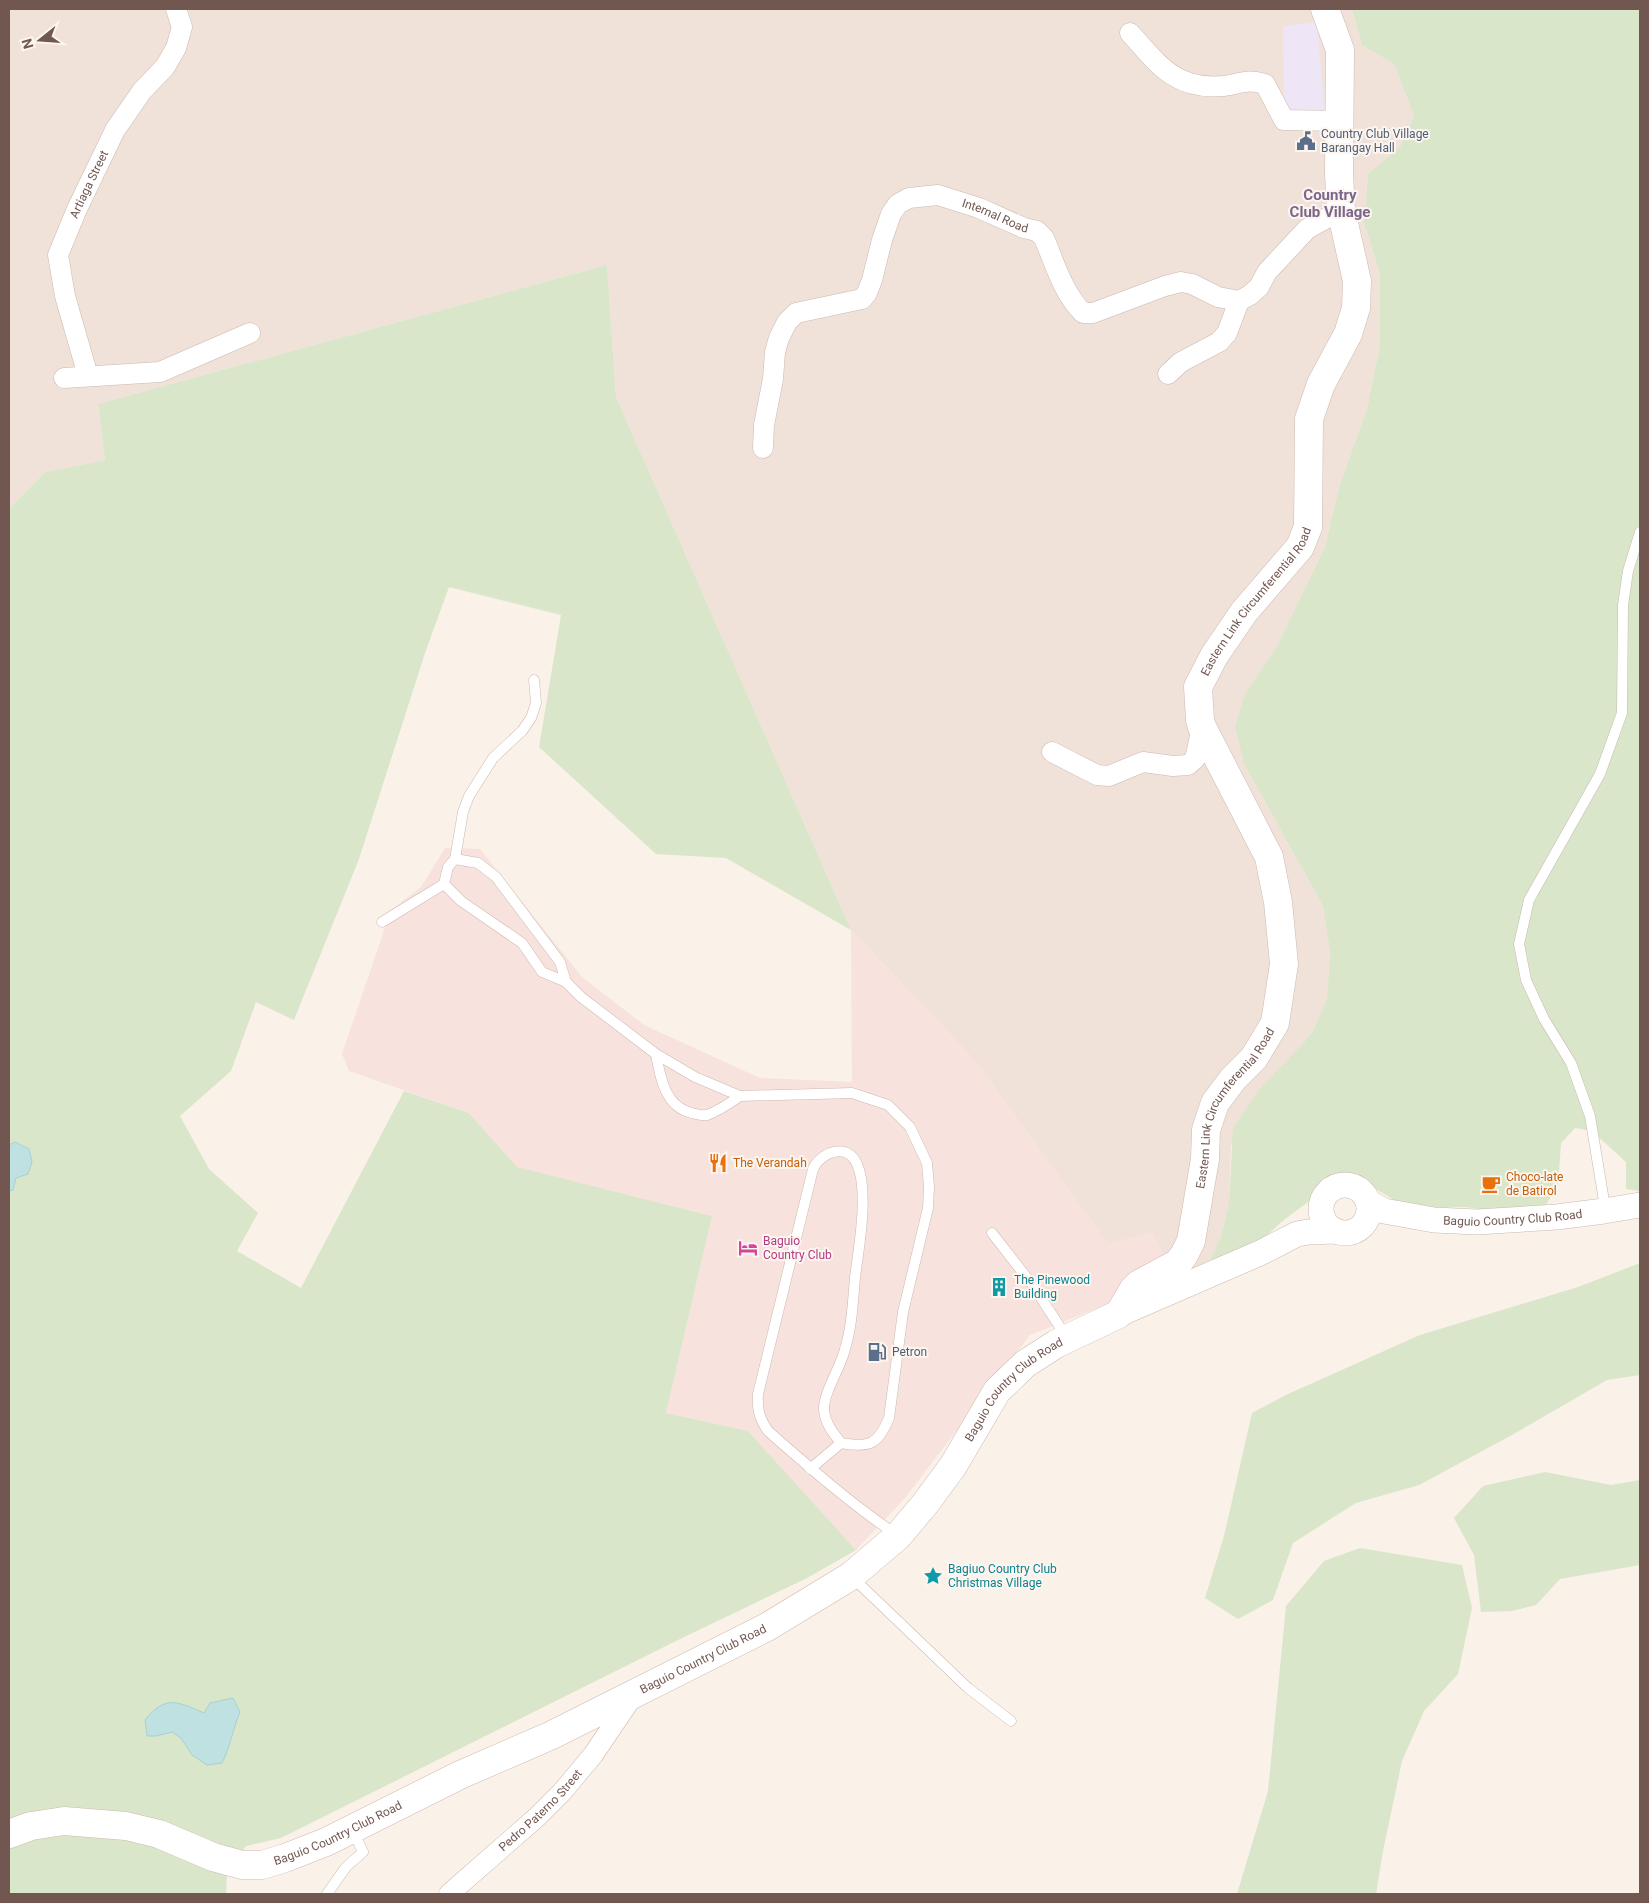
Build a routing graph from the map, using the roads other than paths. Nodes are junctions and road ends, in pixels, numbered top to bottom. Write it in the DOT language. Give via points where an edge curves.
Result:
graph roads {
  1 [pos="176,9"];
  2 [pos="1325,9"];
  3 [pos="1130,33"];
  4 [pos="1339,121"];
  5 [pos="1341,210"];
  6 [pos="1239,301"];
  7 [pos="250,333"];
  8 [pos="1168,374"];
  9 [pos="88,376"];
  10 [pos="64,378"];
  11 [pos="763,448"];
  12 [pos="1640,532"];
  13 [pos="534,680"];
  14 [pos="1202,727"];
  15 [pos="1052,752"];
  16 [pos="455,859"];
  17 [pos="444,884"];
  18 [pos="382,922"];
  19 [pos="566,982"];
  20 [pos="656,1054"];
  21 [pos="740,1096"];
  22 [pos="1323,1202"];
  23 [pos="1640,1205"];
  24 [pos="1373,1210"];
  25 [pos="1604,1212"];
  26 [pos="1336,1231"];
  27 [pos="992,1233"];
  28 [pos="1297,1234"];
  29 [pos="1119,1314"];
  30 [pos="1062,1341"];
  31 [pos="841,1443"];
  32 [pos="810,1469"];
  33 [pos="898,1536"];
  34 [pos="851,1576"];
  35 [pos="624,1704"];
  36 [pos="1011,1720"];
  37 [pos="352,1829"];
  38 [pos="9,1834"];
  39 [pos="327,1894"];
  40 [pos="449,1894"];
  1 -- 9 [label="street, Artiaga Street" via="182,27 176,48 165,67 142,91 115,130 58,255 65,296"];
  2 -- 4 [label="main road, Eastern Link Circumferential Road" via="1340,50"];
  3 -- 4 [label="street" via="1172,77 1207,87 1252,80 1265,84 1284,120"];
  4 -- 5 [label="main road, Eastern Link Circumferential Road"];
  5 -- 6 [label="street" via="1307,229 1258,287"];
  5 -- 14 [label="main road, Eastern Link Circumferential Road" via="1357,281 1356,308 1348,334 1321,384 1309,420 1308,527 1300,547 1244,612 1210,664 1198,687"];
  6 -- 8 [label="street" via="1227,333 1219,342 1180,362"];
  6 -- 11 [label="street, Internal Road" via="1218,297 1181,282 1093,313 1082,312 1067,293 1044,238 1037,231 938,195 909,198 898,204 891,214 872,280 862,299 796,313 787,322 776,352"];
  7 -- 9 [label="street" via="160,372"];
  9 -- 10 [label="street"];
  12 -- 25 [label="lane" via="1628,571 1623,605 1622,713 1600,774 1529,900 1519,944 1526,980 1571,1063 1590,1116"];
  13 -- 16 [label="lane" via="536,703 531,718 494,758 469,796"];
  14 -- 15 [label="street" via="1195,759 1188,766 1143,762 1109,776 1097,775"];
  14 -- 29 [label="main road, Eastern Link Circumferential Road" via="1269,857 1282,938 1284,964 1280,998 1275,1023 1254,1058 1215,1103 1206,1130 1205,1159 1191,1241 1184,1255 1178,1263 1133,1290"];
  16 -- 17 [label="lane" via="448,867"];
  16 -- 19 [label="lane" via="478,862 496,878 560,962"];
  17 -- 18 [label="lane"];
  17 -- 19 [label="lane" via="469,907 522,944 542,972"];
  19 -- 20 [label="lane"];
  20 -- 21 [label="lane" via="695,1077"];
  20 -- 21 [label="lane" via="661,1080 671,1100 683,1111 704,1116"];
  21 -- 31 [label="lane" via="852,1093 888,1105 910,1127 927,1163 928,1208 902,1312 889,1418 884,1431 868,1445"];
  22 -- 24 [label="street" via="1330,1191 1345,1185 1361,1191"];
  22 -- 26 [label="street" via="1324,1218"];
  22 -- 28 [label="street, Baguio Country Club Road"];
  23 -- 25 [label="street, Baguio Country Club Road"];
  24 -- 25 [label="street, Baguio Country Club Road" via="1434,1220 1477,1222"];
  24 -- 26 [label="street" via="1357,1229 1345,1233"];
  26 -- 28 [label="street, Baguio Country Club Road"];
  27 -- 30 [label="lane" via="1044,1302"];
  28 -- 29 [label="street, Baguio Country Club Road"];
  29 -- 30 [label="main road, Baguio Country Club Road"];
  30 -- 33 [label="main road, Baguio Country Club Road" via="1025,1364 997,1392 953,1466"];
  31 -- 32 [label="lane"];
  31 -- 32 [label="lane" via="827,1422 825,1396 839,1368 850,1330 862,1218 861,1175 856,1162 839,1150 825,1154 813,1169 758,1394 757,1408 768,1431"];
  32 -- 33 [label="lane"];
  33 -- 34 [label="main road, Baguio Country Club Road"];
  34 -- 35 [label="main road, Baguio Country Club Road" via="767,1627"];
  34 -- 36 [label="lane" via="968,1688"];
  35 -- 37 [label="main road, Baguio Country Club Road" via="460,1775"];
  35 -- 40 [label="street, Pedro Paterno Street" via="594,1755 562,1792"];
  37 -- 38 [label="main road, Baguio Country Club Road" via="262,1865 242,1865 213,1857 159,1834 126,1826 64,1822 30,1826"];
  37 -- 39 [label="lane" via="363,1852 346,1867"];
}
